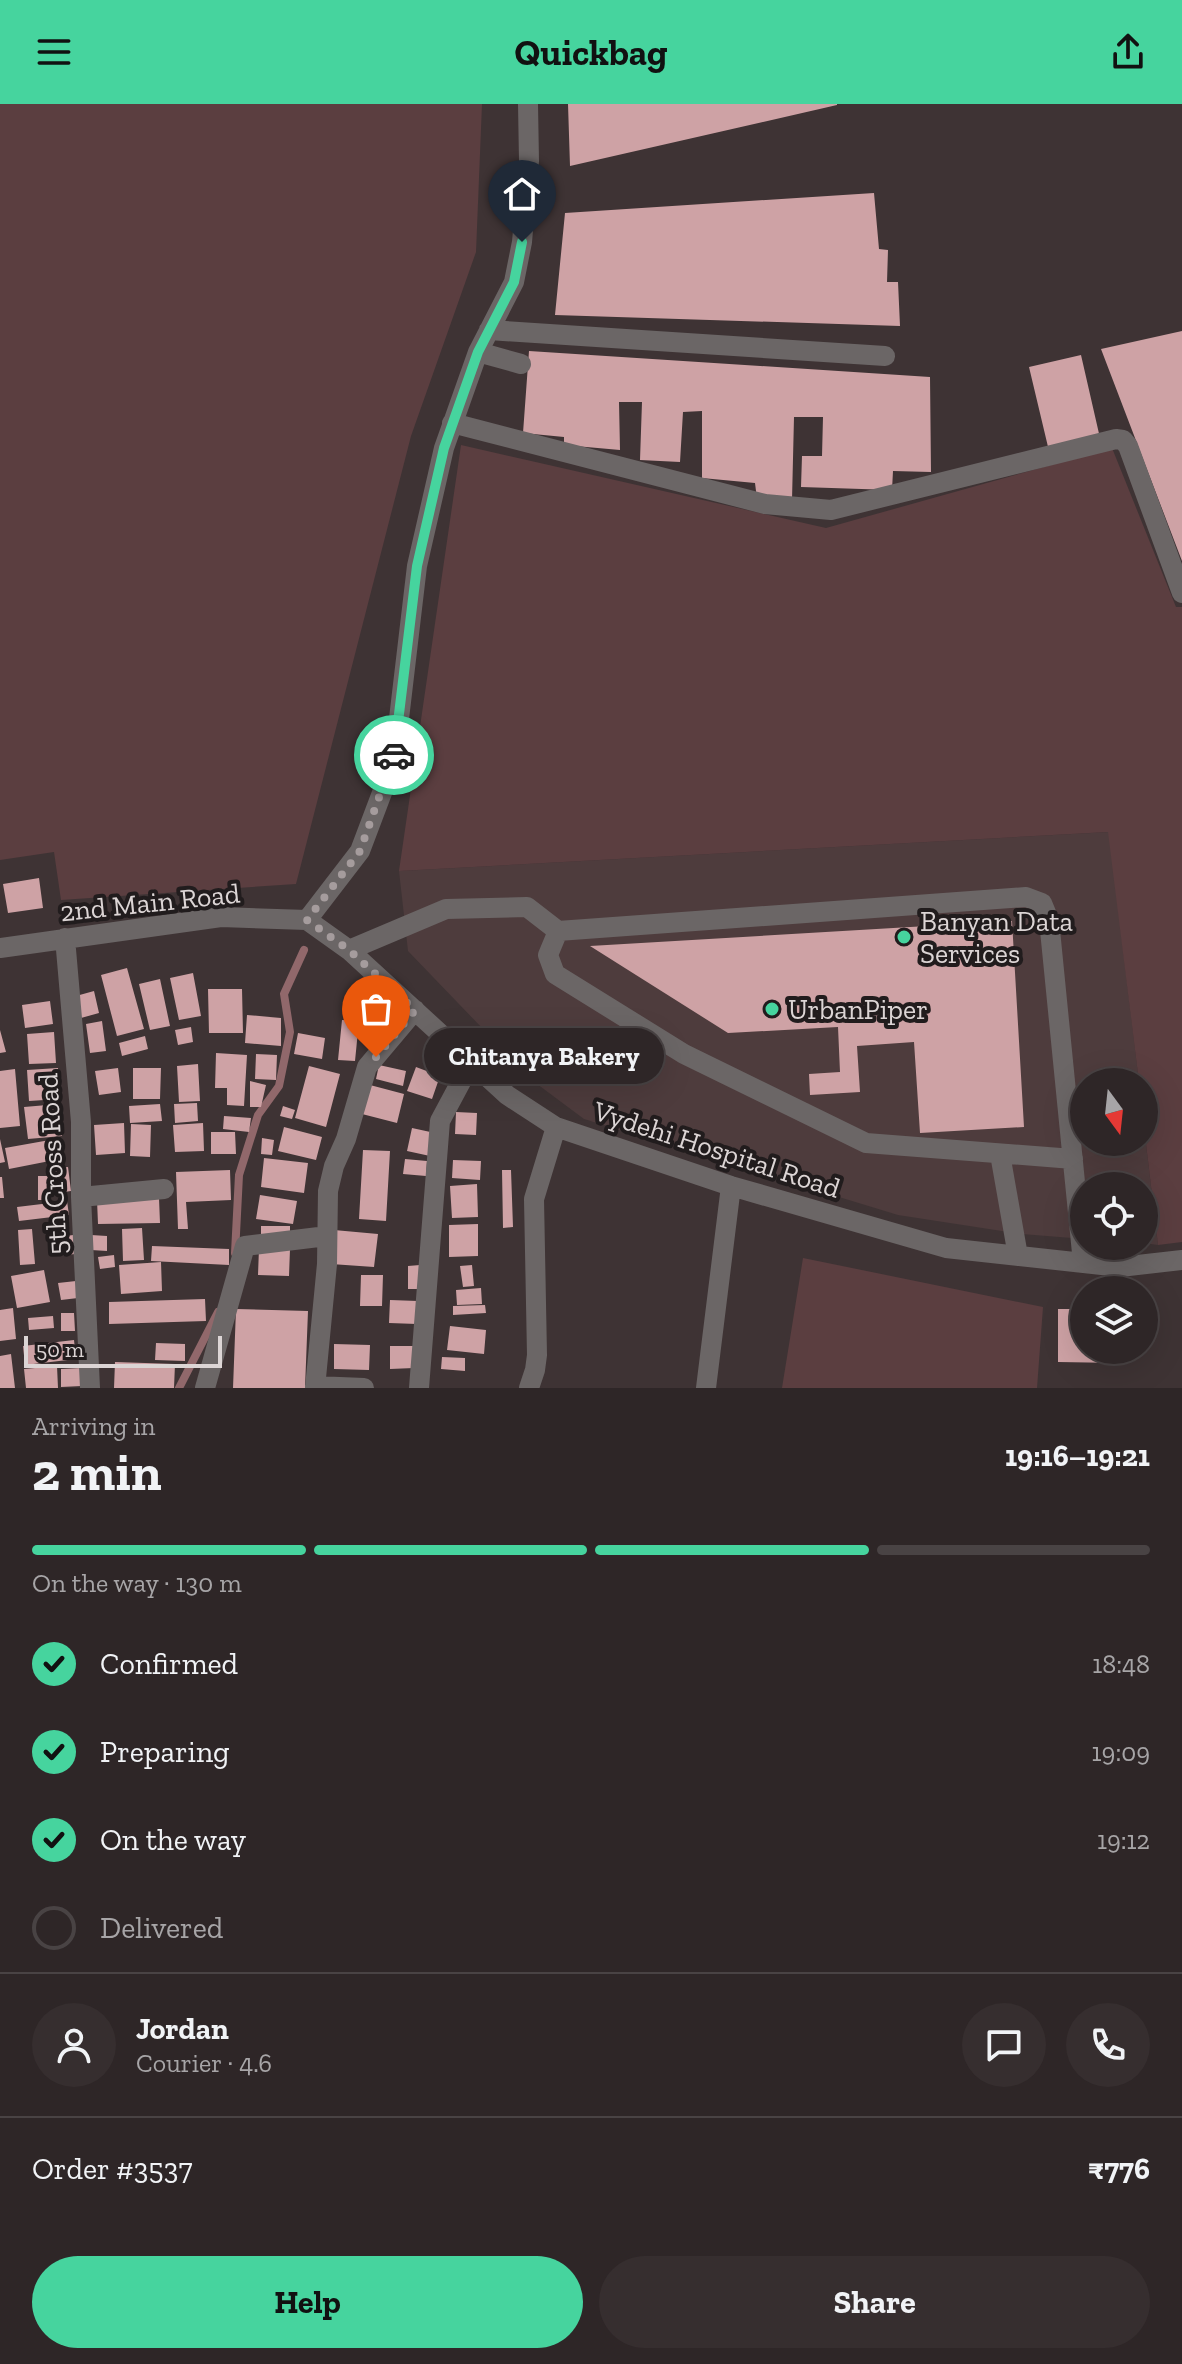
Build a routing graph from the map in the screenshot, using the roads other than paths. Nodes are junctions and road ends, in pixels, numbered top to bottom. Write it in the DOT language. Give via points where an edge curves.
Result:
graph roads {
  1 [pos="528,104"];
  2 [pos="489,330"];
  3 [pos="478,352"];
  4 [pos="885,356"];
  5 [pos="521,364"];
  6 [pos="452,423"];
  7 [pos="1182,593"];
  8 [pos="307,920"];
  9 [pos="558,931"];
  10 [pos="65,938"];
  11 [pos="0,948"];
  12 [pos="349,950"];
  13 [pos="415,1010"];
  14 [pos="471,1063"];
  15 [pos="556,1127"];
  16 [pos="1000,1154"];
  17 [pos="1073,1159"];
  18 [pos="731,1186"];
  19 [pos="164,1189"];
  20 [pos="81,1197"];
  21 [pos="327,1236"];
  22 [pos="1018,1256"];
  23 [pos="1182,1260"];
  24 [pos="1083,1263"];
  25 [pos="315,1387"];
  26 [pos="90,1388"];
  27 [pos="205,1388"];
  28 [pos="364,1388"];
  29 [pos="419,1388"];
  30 [pos="529,1388"];
  31 [pos="706,1388"];
  1 -- 2 [label="street" via="522,242 514,282"];
  2 -- 3 [label="street"];
  2 -- 4 [label="street"];
  3 -- 5 [label="street"];
  3 -- 6 [label="street"];
  6 -- 7 [label="street" via="765,504 831,510 1123,440"];
  6 -- 8 [label="street" via="417,566 394,761 360,851"];
  8 -- 10 [label="street, 2nd Main Road" via="221,917"];
  8 -- 12 [label="street, Vydehi Hospital Road"];
  9 -- 12 [label="street" via="527,907 446,909"];
  9 -- 16 [label="street" via="548,955 555,974 684,1054 866,1143"];
  9 -- 17 [label="street" via="1026,897 1042,903 1049,920"];
  10 -- 11 [label="street, 2nd Main Road"];
  10 -- 20 [label="street, 5th Cross Road" via="81,1122"];
  12 -- 13 [label="street, Vydehi Hospital Road"];
  13 -- 14 [label="street, Vydehi Hospital Road"];
  13 -- 21 [label="street" via="367,1067 328,1191"];
  14 -- 15 [label="street, Vydehi Hospital Road"];
  14 -- 29 [label="street" via="440,1121"];
  15 -- 18 [label="street, Vydehi Hospital Road"];
  15 -- 30 [label="street" via="534,1199 537,1355"];
  16 -- 17 [label="street"];
  16 -- 22 [label="street"];
  17 -- 24 [label="street"];
  18 -- 22 [label="street, Vydehi Hospital Road" via="946,1248"];
  18 -- 31 [label="street"];
  19 -- 20 [label="street"];
  20 -- 26 [label="street, 5th Cross Road"];
  21 -- 25 [label="street"];
  21 -- 27 [label="street" via="245,1246"];
  22 -- 24 [label="street, Vydehi Hospital Road"];
  23 -- 24 [label="street, Vydehi Hospital Road" via="1120,1267"];
  25 -- 28 [label="street"];
}
